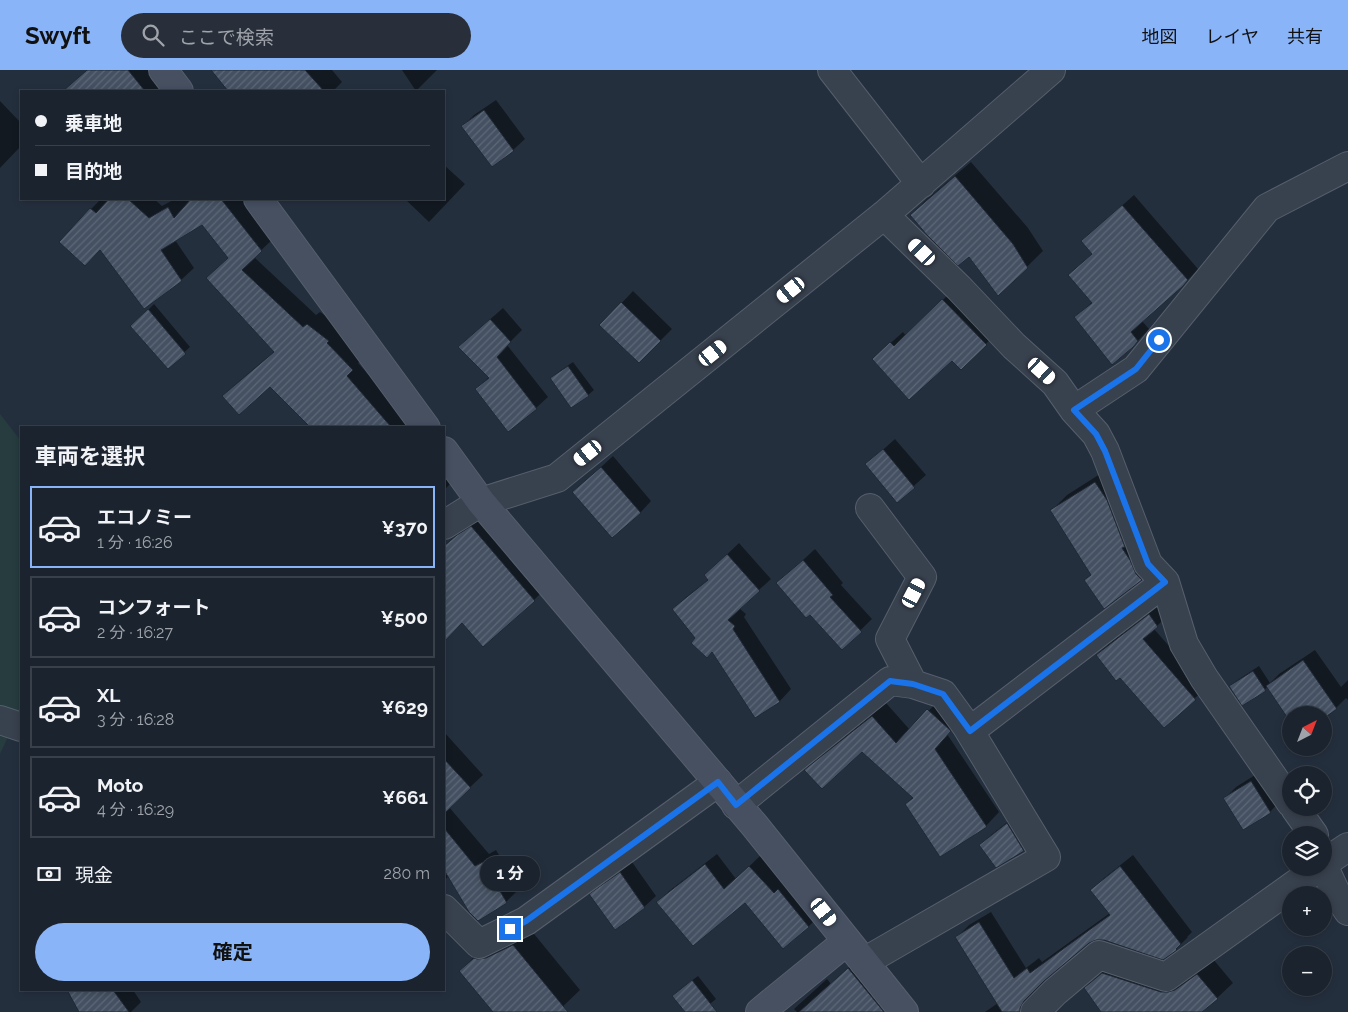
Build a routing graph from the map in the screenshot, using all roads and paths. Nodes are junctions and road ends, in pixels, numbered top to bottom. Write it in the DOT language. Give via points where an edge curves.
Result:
graph roads {
  1 [pos="163,70"];
  2 [pos="832,70"];
  3 [pos="1051,70"];
  4 [pos="178,90"];
  5 [pos="1348,166"];
  6 [pos="921,184"];
  7 [pos="259,200"];
  8 [pos="884,215"];
  9 [pos="1074,410"];
  10 [pos="425,426"];
  11 [pos="445,452"];
  12 [pos="481,502"];
  13 [pos="870,508"];
  14 [pos="445,524"];
  15 [pos="1165,582"];
  16 [pos="913,684"];
  17 [pos="0,720"];
  18 [pos="20,727"];
  19 [pos="967,727"];
  20 [pos="718,782"];
  21 [pos="1282,790"];
  22 [pos="736,805"];
  23 [pos="1348,847"];
  24 [pos="1332,859"];
  25 [pos="1307,876"];
  26 [pos="1329,876"];
  27 [pos="445,910"];
  28 [pos="1348,911"];
  29 [pos="847,941"];
  30 [pos="864,962"];
  31 [pos="760,1012"];
  32 [pos="904,1012"];
  33 [pos="1035,1012"];
  1 -- 4 [label="street"];
  2 -- 6 [label="street"];
  3 -- 6 [label="street"];
  5 -- 9 [label="street" via="1267,208 1136,369"];
  6 -- 8 [label="street"];
  7 -- 10 [label="street"];
  8 -- 9 [label="street" via="1055,383"];
  8 -- 12 [label="street" via="557,478"];
  9 -- 15 [label="street" via="1096,434 1105,451 1148,564"];
  11 -- 12 [label="street"];
  12 -- 14 [label="street"];
  12 -- 20 [label="street"];
  13 -- 16 [label="street" via="922,577 890,638"];
  15 -- 19 [label="street" via="970,731"];
  15 -- 21 [label="street" via="1184,644"];
  16 -- 19 [label="street" via="943,694"];
  16 -- 22 [label="street" via="890,681"];
  17 -- 18 [label="street"];
  19 -- 30 [label="street" via="1046,857"];
  20 -- 22 [label="street"];
  20 -- 27 [label="street" via="526,921 479,944"];
  22 -- 29 [label="street"];
  23 -- 24 [label="street"];
  25 -- 33 [label="street" via="1166,977 1099,955"];
  26 -- 28 [label="street"];
  29 -- 30 [label="street"];
  29 -- 31 [label="street"];
  30 -- 32 [label="street"];
}
